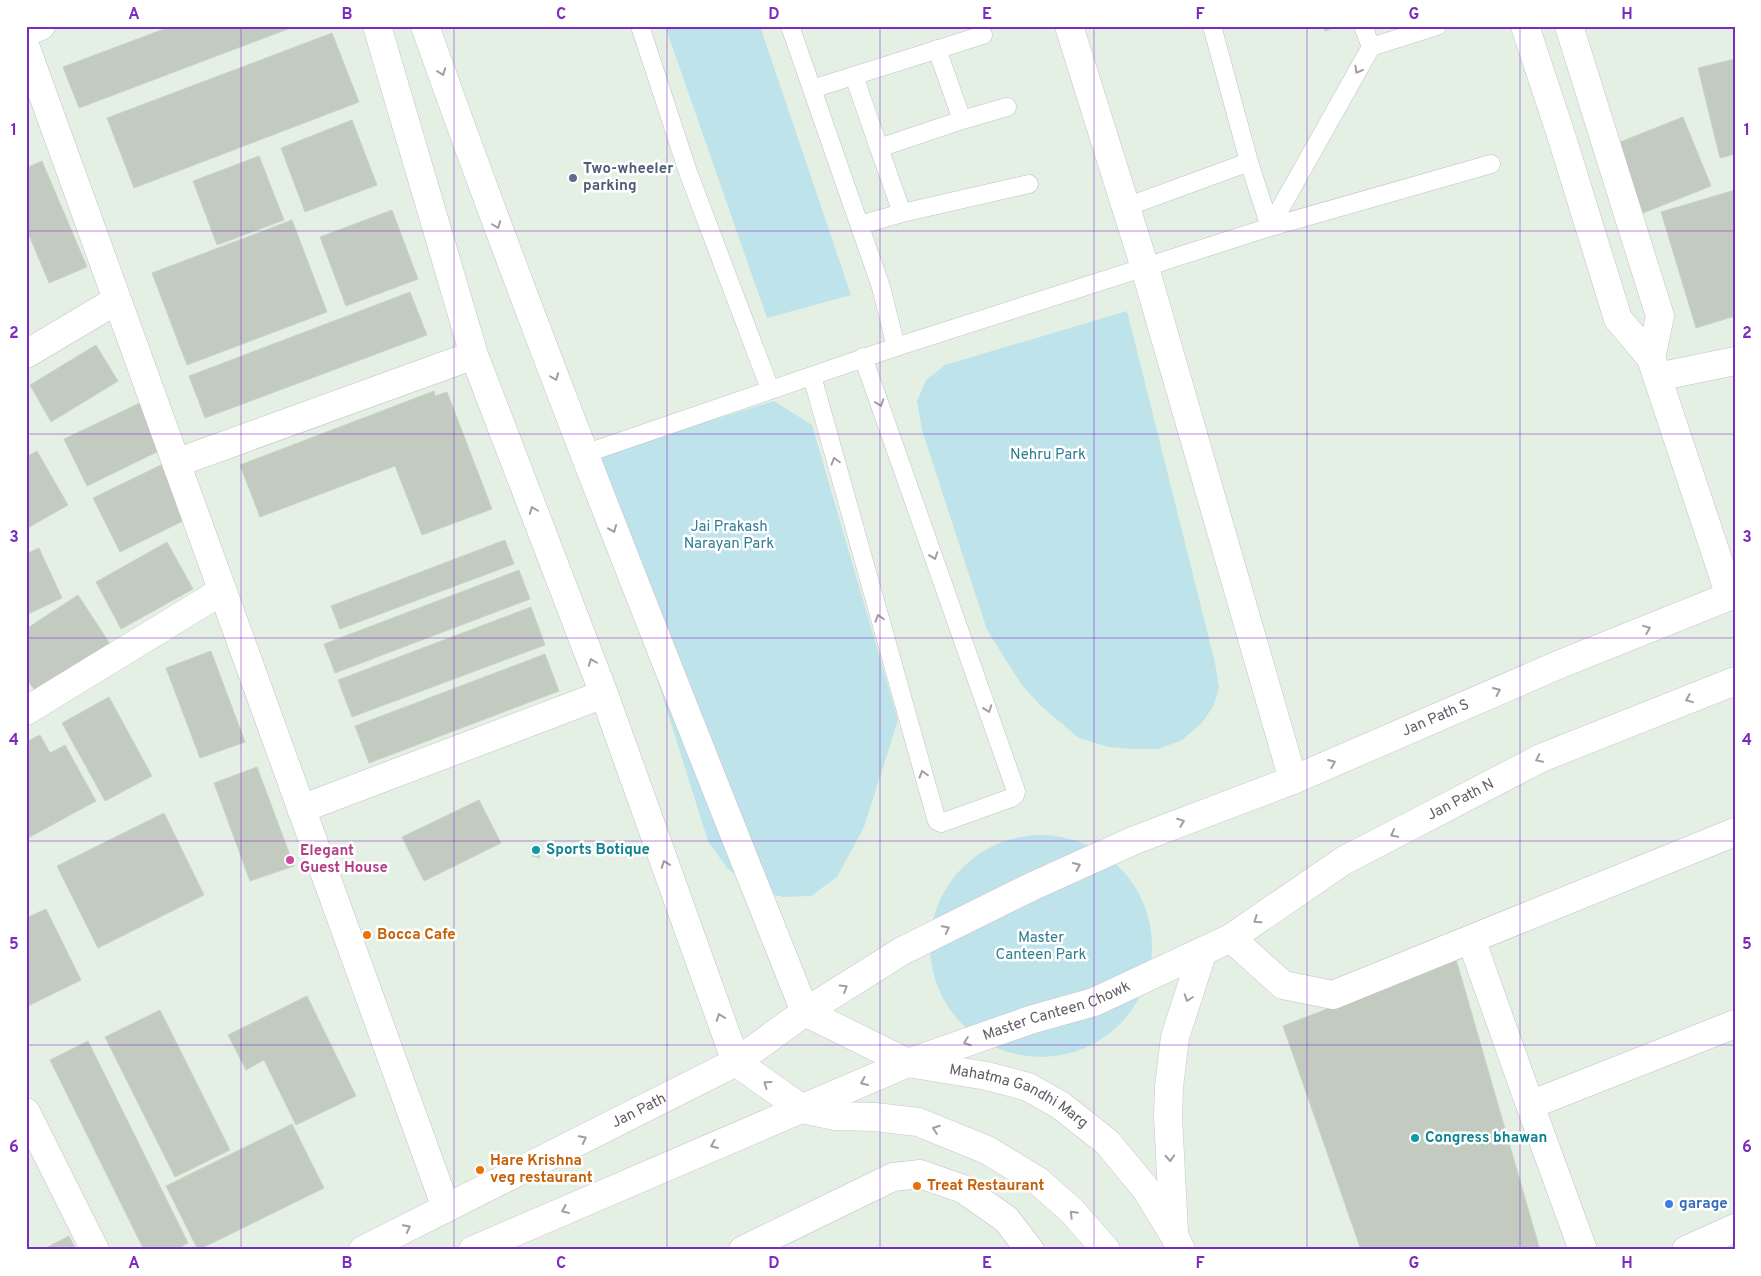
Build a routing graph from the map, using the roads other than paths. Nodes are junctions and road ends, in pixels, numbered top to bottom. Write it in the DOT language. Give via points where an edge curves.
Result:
graph roads {
  1 [pos="41,26"];
  2 [pos="377,26"];
  3 [pos="425,26"];
  4 [pos="640,26"];
  5 [pos="790,26"];
  6 [pos="1068,26"];
  7 [pos="1212,26"];
  8 [pos="1362,26"];
  9 [pos="1437,26"];
  10 [pos="1525,26"];
  11 [pos="1569,26"];
  12 [pos="26,32"];
  13 [pos="983,35"];
  14 [pos="26,48"];
  15 [pos="1370,48"];
  16 [pos="937,49"];
  17 [pos="854,76"];
  18 [pos="32,82"];
  19 [pos="812,89"];
  20 [pos="1007,107"];
  21 [pos="962,120"];
  22 [pos="879,148"];
  23 [pos="1249,162"];
  24 [pos="1491,164"];
  25 [pos="1030,184"];
  26 [pos="1126,208"];
  27 [pos="902,213"];
  28 [pos="860,225"];
  29 [pos="1270,227"];
  30 [pos="1145,268"];
  31 [pos="117,300"];
  32 [pos="896,346"];
  33 [pos="26,354"];
  34 [pos="474,355"];
  35 [pos="863,357"];
  36 [pos="1735,361"];
  37 [pos="1654,368"];
  38 [pos="812,376"];
  39 [pos="770,389"];
  40 [pos="584,454"];
  41 [pos="176,463"];
  42 [pos="222,591"];
  43 [pos="1732,595"];
  44 [pos="1735,681"];
  45 [pos="604,694"];
  46 [pos="26,711"];
  47 [pos="1293,780"];
  48 [pos="301,809"];
  49 [pos="1735,832"];
  50 [pos="1231,938"];
  51 [pos="1471,939"];
  52 [pos="902,951"];
  53 [pos="1203,951"];
  54 [pos="805,1012"];
  55 [pos="1735,1024"];
  56 [pos="736,1062"];
  57 [pos="908,1063"];
  58 [pos="1530,1105"];
  59 [pos="802,1109"];
  60 [pos="26,1112"];
  61 [pos="446,1208"];
  62 [pos="1735,1228"];
  63 [pos="1177,1242"];
  64 [pos="95,1250"];
  65 [pos="363,1250"];
  66 [pos="473,1250"];
  67 [pos="743,1250"];
  68 [pos="1030,1250"];
  69 [pos="1106,1250"];
  70 [pos="1583,1250"];
  71 [pos="1686,1250"];
  1 -- 12 [label="street"];
  2 -- 34 [label="street"];
  3 -- 40 [label="street, one-way"];
  4 -- 39 [label="lane" via="688,172"];
  5 -- 19 [label="lane"];
  6 -- 26 [label="street"];
  7 -- 23 [label="lane"];
  8 -- 15 [label="lane"];
  9 -- 15 [label="lane"];
  10 -- 37 [label="street" via="1618,319"];
  11 -- 37 [label="street" via="1660,316"];
  13 -- 16 [label="lane"];
  14 -- 18 [label="street"];
  15 -- 29 [label="lane, one-way"];
  16 -- 17 [label="lane"];
  16 -- 21 [label="lane"];
  17 -- 19 [label="lane"];
  17 -- 22 [label="lane"];
  18 -- 31 [label="street"];
  19 -- 28 [label="lane"];
  20 -- 21 [label="lane"];
  21 -- 22 [label="lane"];
  22 -- 27 [label="lane"];
  23 -- 26 [label="lane"];
  23 -- 29 [label="lane"];
  24 -- 29 [label="lane"];
  25 -- 27 [label="lane"];
  26 -- 30 [label="street"];
  27 -- 28 [label="lane"];
  28 -- 32 [label="lane"];
  29 -- 30 [label="lane"];
  30 -- 32 [label="lane"];
  30 -- 47 [label="street"];
  31 -- 33 [label="street"];
  31 -- 41 [label="street"];
  32 -- 35 [label="lane"];
  34 -- 41 [label="street"];
  45 -- 34 [label="street, one-way"];
  35 -- 38 [label="lane"];
  35 -- 38 [label="lane, one-way" via="1015,786 1015,795 1011,798 941,823 936,818"];
  36 -- 37 [label="street"];
  37 -- 43 [label="street"];
  38 -- 39 [label="lane"];
  39 -- 40 [label="lane"];
  40 -- 54 [label="street, one-way"];
  41 -- 42 [label="street"];
  42 -- 46 [label="street"];
  42 -- 48 [label="street"];
  47 -- 43 [label="street, Jan Path S, one-way" via="1558,665"];
  44 -- 50 [label="street, Jan Path N, one-way" via="1541,758 1343,861"];
  45 -- 48 [label="street"];
  56 -- 45 [label="street, one-way"];
  52 -- 47 [label="street, Jan Path S, one-way" via="1024,890 1135,840"];
  48 -- 61 [label="street"];
  49 -- 51 [label="street"];
  50 -- 51 [label="street" via="1283,985 1333,995"];
  50 -- 53 [label="street, Jan Path N"];
  51 -- 58 [label="street"];
  54 -- 52 [label="street, Jan Path, one-way"];
  53 -- 57 [label="street, Master Canteen Chowk, one-way" via="1094,1002 1030,1020"];
  53 -- 63 [label="street, one-way" via="1175,1037 1169,1087 1168,1117"];
  54 -- 56 [label="street, Jan Path"];
  54 -- 57 [label="street, Mahatma Gandhi Marg"];
  55 -- 58 [label="street"];
  59 -- 56 [label="street, one-way"];
  61 -- 56 [label="street, Jan Path, one-way"];
  57 -- 59 [label="street, one-way"];
  57 -- 63 [label="street, Mahatma Gandhi Marg" via="988,1076 1028,1088 1060,1105 1108,1142 1145,1188"];
  58 -- 70 [label="street"];
  59 -- 66 [label="street, one-way"];
  69 -- 59 [label="street, one-way" via="1072,1211 1038,1181 987,1150 918,1122 835,1116"];
  60 -- 64 [label="street"];
  65 -- 61 [label="street, Jan Path, one-way"];
  62 -- 71 [label="street"];
  67 -- 68 [label="street" via="894,1177 920,1174 963,1189 1006,1219"];
}
